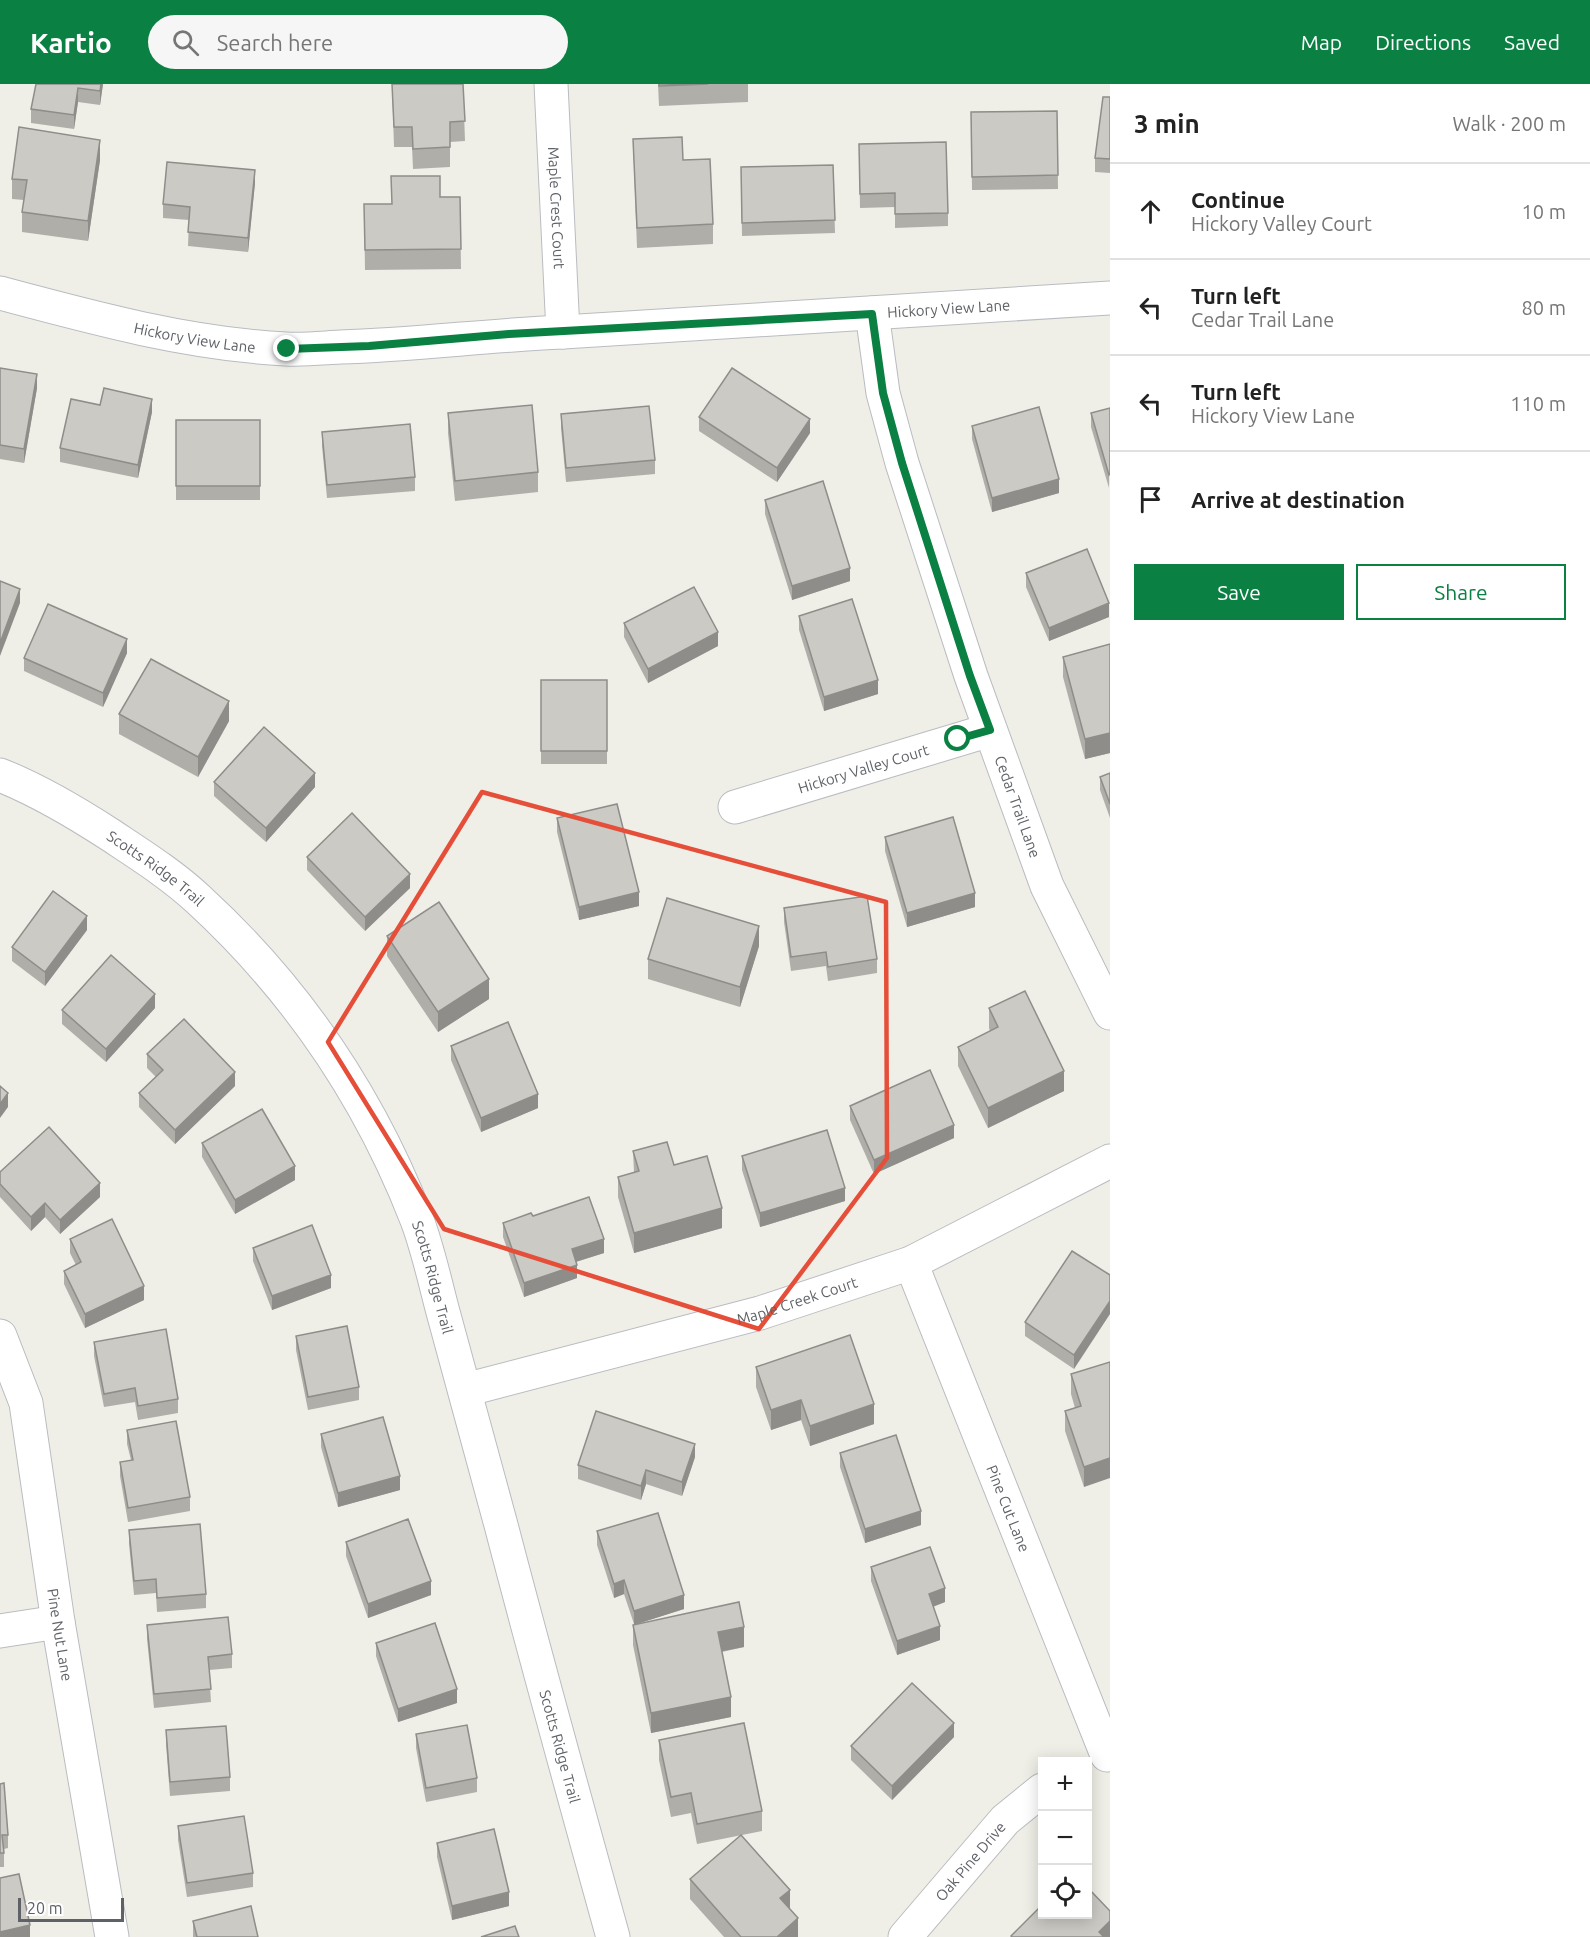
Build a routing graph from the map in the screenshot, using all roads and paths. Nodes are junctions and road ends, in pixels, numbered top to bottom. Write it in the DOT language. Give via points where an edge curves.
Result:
graph roads {
  1 [pos="551,84"];
  2 [pos="0,293"];
  3 [pos="1110,298"];
  4 [pos="872,314"];
  5 [pos="563,332"];
  6 [pos="990,730"];
  7 [pos="0,775"];
  8 [pos="735,807"];
  9 [pos="1110,1013"];
  10 [pos="1110,1161"];
  11 [pos="911,1263"];
  12 [pos="0,1336"];
  13 [pos="465,1390"];
  14 [pos="58,1622"];
  15 [pos="0,1631"];
  16 [pos="1101,1758"];
  17 [pos="1038,1793"];
  18 [pos="112,1937"];
  19 [pos="613,1937"];
  20 [pos="905,1937"];
  1 -- 5 [label="street, Maple Crest Court"];
  2 -- 5 [label="street, Hickory View Lane" via="199,340 287,349"];
  3 -- 4 [label="street, Hickory View Lane"];
  4 -- 5 [label="street, Hickory View Lane"];
  4 -- 6 [label="street, Cedar Trail Lane" via="883,393 900,453"];
  6 -- 8 [label="street, Hickory Valley Court"];
  6 -- 9 [label="street, Cedar Trail Lane" via="1047,886"];
  7 -- 13 [label="street, Scotts Ridge Trail" via="80,816 154,864 196,897 246,946 301,1011 361,1099 393,1160 418,1224"];
  10 -- 11 [label="street, Maple Creek Court"];
  11 -- 13 [label="street, Maple Creek Court" via="760,1313"];
  11 -- 16 [label="street, Pine Cut Lane"];
  12 -- 14 [label="street, Pine Nut Lane" via="26,1403"];
  13 -- 19 [label="street, Scotts Ridge Trail"];
  14 -- 15 [label="street"];
  14 -- 18 [label="street, Pine Nut Lane"];
  17 -- 20 [label="street, Oak Pine Drive" via="1005,1820"];
}
